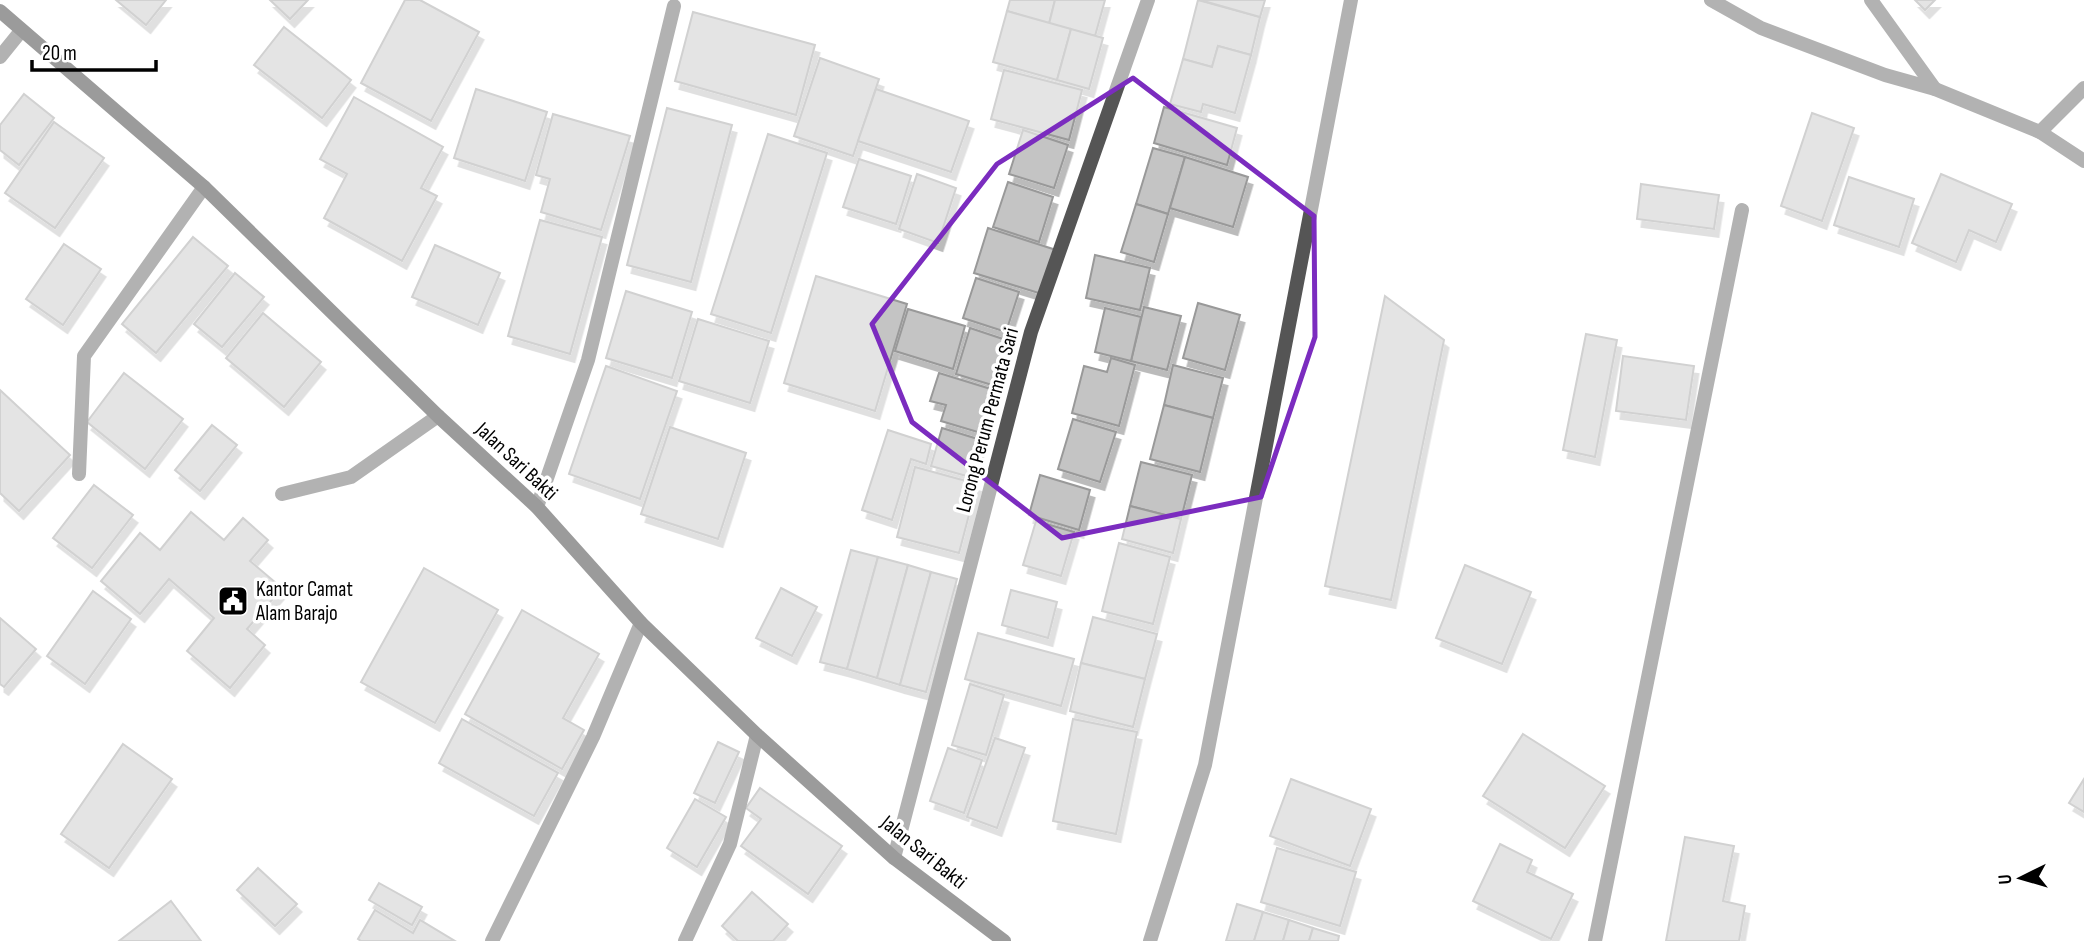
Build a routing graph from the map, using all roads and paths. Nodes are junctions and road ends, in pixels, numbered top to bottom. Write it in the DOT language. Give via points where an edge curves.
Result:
graph roads {
  1 [pos="1148,0"];
  2 [pos="1351,0"];
  3 [pos="1711,0"];
  4 [pos="1871,0"];
  5 [pos="674,6"];
  6 [pos="0,11"];
  7 [pos="22,31"];
  8 [pos="0,57"];
  9 [pos="2084,88"];
  10 [pos="1935,89"];
  11 [pos="2040,132"];
  12 [pos="2084,161"];
  13 [pos="204,187"];
  14 [pos="1742,210"];
  15 [pos="438,416"];
  16 [pos="79,474"];
  17 [pos="282,494"];
  18 [pos="537,507"];
  19 [pos="641,623"];
  20 [pos="757,735"];
  21 [pos="894,858"];
  22 [pos="492,941"];
  23 [pos="685,941"];
  24 [pos="1004,941"];
  25 [pos="1150,941"];
  26 [pos="1595,941"];
  1 -- 21 [label="street, Lorong Perum Permata Sari" via="1031,332"];
  2 -- 25 [label="street" via="1205,765"];
  3 -- 10 [label="street" via="1761,29"];
  4 -- 10 [label="street"];
  5 -- 18 [label="street" via="588,360"];
  6 -- 7 [label="main road, Jalan Sari Bakti"];
  7 -- 8 [label="street"];
  7 -- 13 [label="main road, Jalan Sari Bakti"];
  9 -- 11 [label="street"];
  10 -- 11 [label="street"];
  11 -- 12 [label="street"];
  13 -- 15 [label="main road, Jalan Sari Bakti"];
  13 -- 16 [label="street" via="84,356"];
  14 -- 26 [label="street"];
  15 -- 17 [label="street" via="351,477"];
  15 -- 18 [label="main road, Jalan Sari Bakti"];
  18 -- 19 [label="main road, Jalan Sari Bakti"];
  19 -- 20 [label="main road, Jalan Sari Bakti"];
  19 -- 22 [label="street" via="593,737"];
  20 -- 21 [label="main road, Jalan Sari Bakti"];
  20 -- 23 [label="street" via="730,844"];
  21 -- 24 [label="main road, Jalan Sari Bakti"];
}
